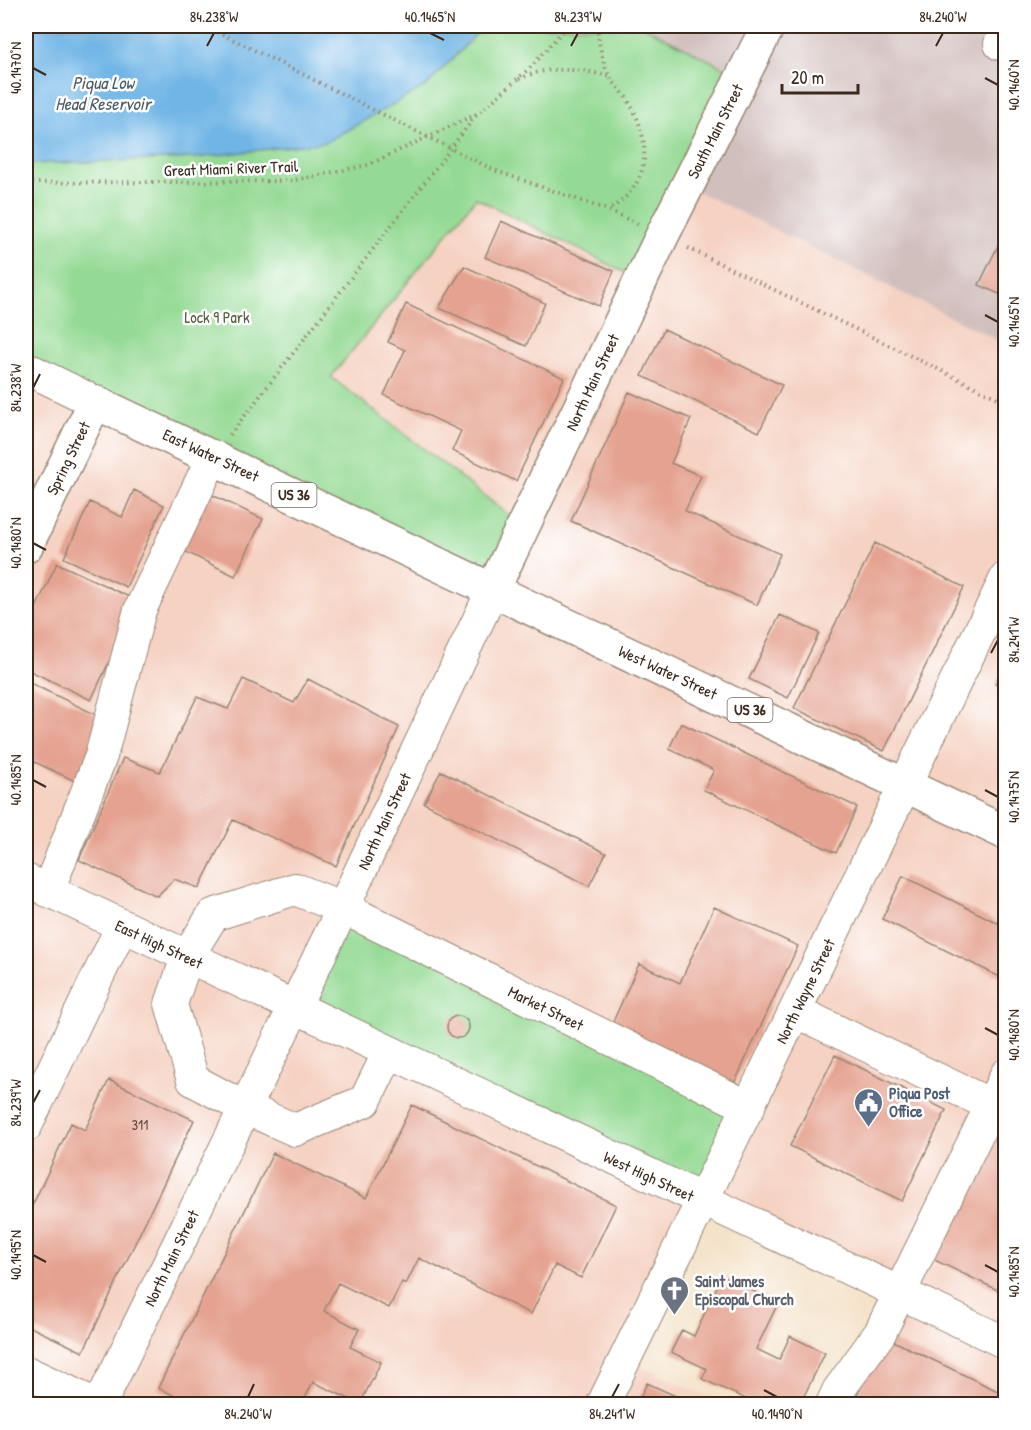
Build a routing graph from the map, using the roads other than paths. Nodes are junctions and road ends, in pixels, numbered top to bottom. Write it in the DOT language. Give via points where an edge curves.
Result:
graph roads {
  1 [pos="768,26"];
  2 [pos="662,236"];
  3 [pos="26,368"];
  4 [pos="95,402"];
  5 [pos="213,456"];
  6 [pos="26,546"];
  7 [pos="1005,578"];
  8 [pos="493,589"];
  9 [pos="905,784"];
  10 [pos="1005,833"];
  11 [pos="37,885"];
  12 [pos="342,908"];
  13 [pos="122,926"];
  14 [pos="187,957"];
  15 [pos="293,1008"];
  16 [pos="795,1011"];
  17 [pos="389,1052"];
  18 [pos="1005,1075"];
  19 [pos="991,1105"];
  20 [pos="748,1107"];
  21 [pos="245,1108"];
  22 [pos="26,1126"];
  23 [pos="702,1201"];
  24 [pos="900,1292"];
  25 [pos="1005,1343"];
  26 [pos="26,1372"];
  27 [pos="94,1404"];
  28 [pos="100,1404"];
  29 [pos="603,1404"];
  30 [pos="832,1404"];
  1 -- 2 [label="main road, South Main Street"];
  2 -- 8 [label="main road, North Main Street"];
  3 -- 4 [label="street, East Water Street"];
  4 -- 5 [label="main road, East Water Street / US 36"];
  4 -- 6 [label="main road, Spring Street"];
  5 -- 8 [label="main road, East Water Street / US 36"];
  5 -- 11 [label="street" via="140,610 101,756"];
  7 -- 9 [label="street, North Wayne Street"];
  8 -- 9 [label="main road, West Water Street / US 36"];
  8 -- 12 [label="street, North Main Street"];
  9 -- 10 [label="main road, West Water Street / US 36"];
  9 -- 16 [label="street, North Wayne Street"];
  11 -- 13 [label="street, East High Street"];
  12 -- 14 [label="street, Market Street" via="295,889 213,915"];
  12 -- 15 [label="street, North Main Street"];
  12 -- 20 [label="street, Market Street"];
  13 -- 14 [label="street, East High Street"];
  13 -- 22 [label="street"];
  14 -- 15 [label="street, East High Street"];
  14 -- 21 [label="street, Market Street" via="171,1004 193,1080"];
  15 -- 17 [label="street, West High Street"];
  15 -- 21 [label="street, North Main Street"];
  16 -- 19 [label="street"];
  16 -- 20 [label="street, North Wayne Street"];
  17 -- 21 [label="street, Market Street" via="365,1101 295,1130"];
  17 -- 23 [label="street, West High Street"];
  18 -- 19 [label="street"];
  19 -- 24 [label="street"];
  20 -- 23 [label="street, North Wayne Street"];
  21 -- 28 [label="street, North Main Street"];
  23 -- 24 [label="street, West High Street"];
  23 -- 29 [label="street, North Wayne Street"];
  24 -- 25 [label="street, West High Street"];
  24 -- 30 [label="street" via="880,1333"];
  26 -- 27 [label="street"];
}
